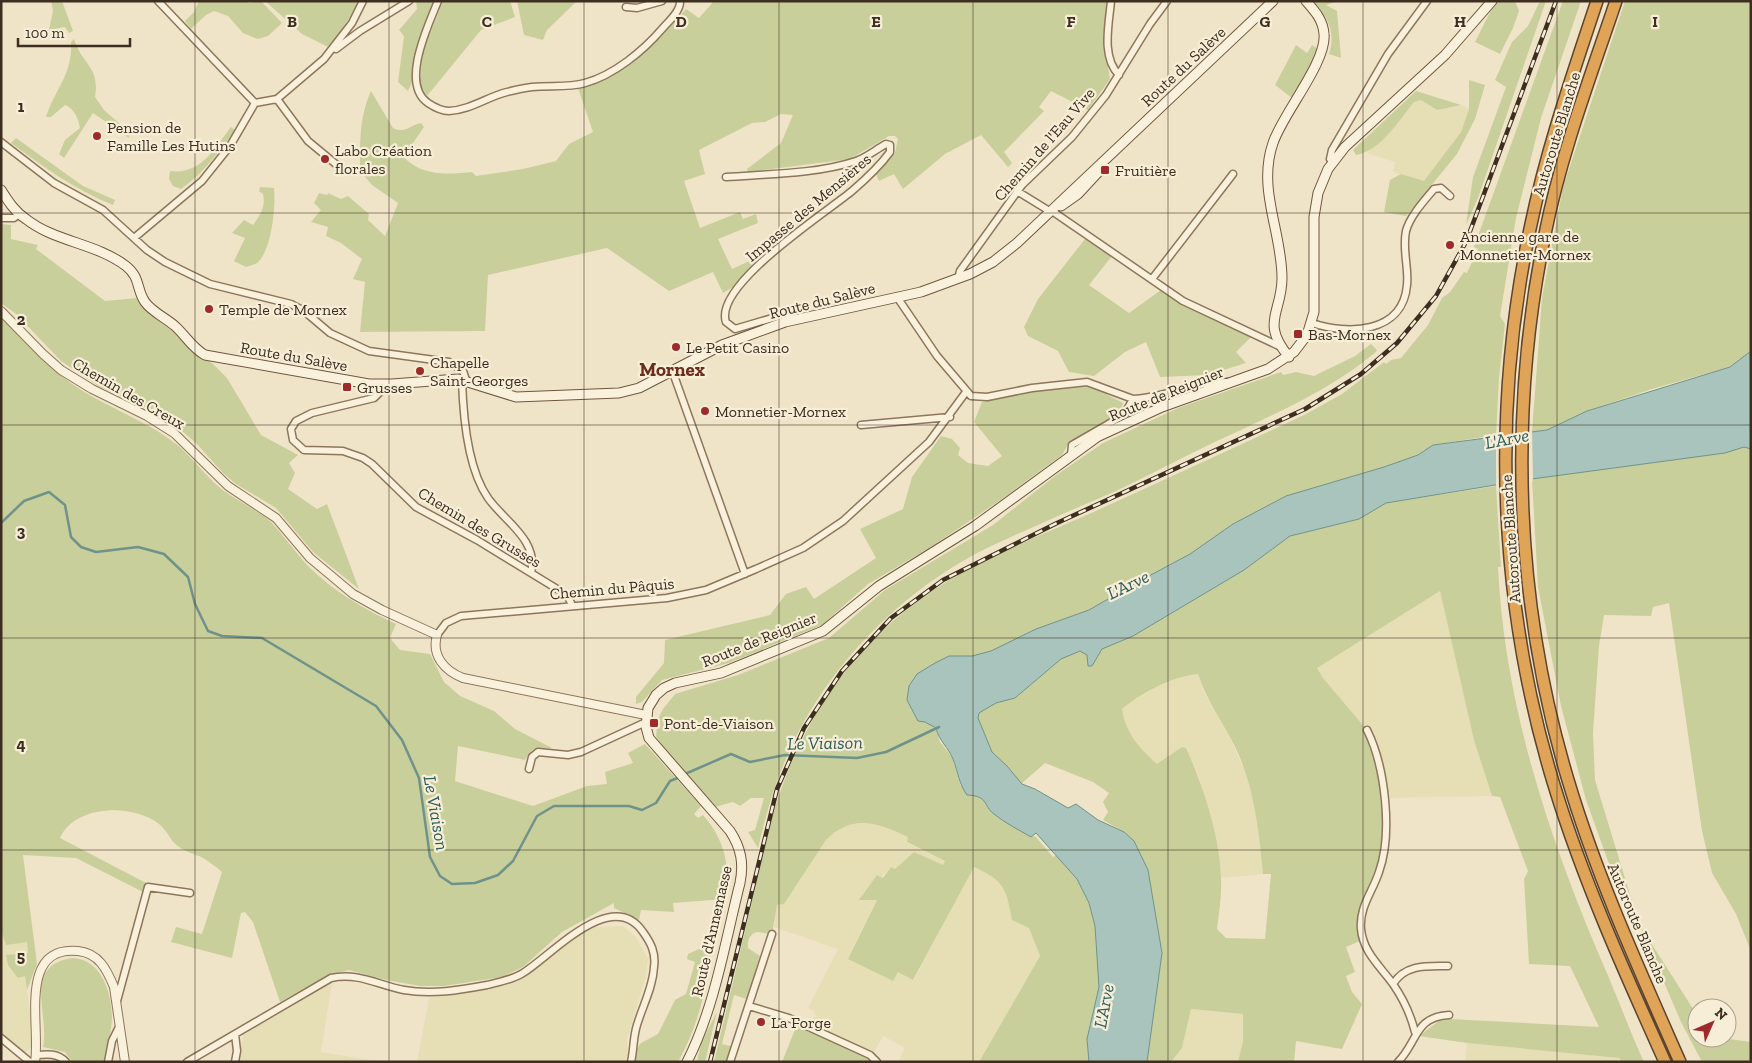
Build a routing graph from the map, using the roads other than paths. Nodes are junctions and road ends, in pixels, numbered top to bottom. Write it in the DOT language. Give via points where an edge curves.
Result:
graph roads {
  1 [pos="158,1"];
  2 [pos="363,1"];
  3 [pos="409,1"];
  4 [pos="438,1"];
  5 [pos="662,1"];
  6 [pos="680,1"];
  7 [pos="1111,1"];
  8 [pos="1167,1"];
  9 [pos="1273,1"];
  10 [pos="1306,1"];
  11 [pos="1427,1"];
  12 [pos="1492,1"];
  13 [pos="1597,1"];
  14 [pos="1616,1"];
  15 [pos="626,7"];
  16 [pos="324,59"];
  17 [pos="1119,75"];
  18 [pos="277,99"];
  19 [pos="254,103"];
  20 [pos="1,142"];
  21 [pos="1332,163"];
  22 [pos="343,170"];
  23 [pos="1233,174"];
  24 [pos="726,177"];
  25 [pos="1,190"];
  26 [pos="1017,191"];
  27 [pos="1450,196"];
  28 [pos="1052,211"];
  29 [pos="20,214"];
  30 [pos="1,218"];
  31 [pos="134,238"];
  32 [pos="958,279"];
  33 [pos="1152,279"];
  34 [pos="897,297"];
  35 [pos="1,311"];
  36 [pos="792,320"];
  37 [pos="1312,322"];
  38 [pos="1281,347"];
  39 [pos="1288,357"];
  40 [pos="672,370"];
  41 [pos="464,380"];
  42 [pos="1235,382"];
  43 [pos="380,384"];
  44 [pos="966,392"];
  45 [pos="1133,399"];
  46 [pos="950,417"];
  47 [pos="862,425"];
  48 [pos="1071,455"];
  49 [pos="531,574"];
  50 [pos="745,574"];
  51 [pos="572,605"];
  52 [pos="438,635"];
  53 [pos="646,719"];
  54 [pos="1367,730"];
  55 [pos="529,769"];
  56 [pos="190,893"];
  57 [pos="772,934"];
  58 [pos="1448,966"];
  59 [pos="1393,984"];
  60 [pos="116,1004"];
  61 [pos="749,1006"];
  62 [pos="1449,1015"];
  63 [pos="119,1027"];
  64 [pos="1415,1032"];
  65 [pos="235,1034"];
  66 [pos="1,1038"];
  67 [pos="36,1058"];
  68 [pos="30,1062"];
  69 [pos="66,1062"];
  70 [pos="108,1062"];
  71 [pos="125,1062"];
  72 [pos="187,1062"];
  73 [pos="235,1062"];
  74 [pos="631,1062"];
  75 [pos="686,1062"];
  76 [pos="730,1062"];
  77 [pos="876,1062"];
  78 [pos="1398,1062"];
  79 [pos="1665,1062"];
  80 [pos="1680,1062"];
  1 -- 19 [label="street"];
  2 -- 16 [label="street" via="352,23"];
  3 -- 16 [label="street" via="360,31"];
  4 -- 6 [label="street" via="419,51 415,75 419,94 430,105 446,111 530,87 566,86 598,78 651,41 673,17"];
  5 -- 15 [label="street" via="637,8"];
  7 -- 17 [label="street" via="1108,48 1113,68"];
  8 -- 17 [label="street, Chemin de l'Eau Vive"];
  9 -- 28 [label="main road, Route du Salève" via="1113,153 1083,189"];
  10 -- 38 [label="main road" via="1322,23 1324,43 1316,64 1276,135 1266,177 1282,267 1274,325"];
  11 -- 21 [label="street" via="1388,54 1345,127 1332,150"];
  12 -- 21 [label="main road, Route de Reignier" via="1445,55"];
  13 -- 79 [label="highway, Autoroute Blanche" via="1545,166 1526,246 1509,361 1505,436 1510,559 1528,680 1554,784 1590,888"];
  14 -- 80 [label="highway, Autoroute Blanche" via="1560,172 1545,232 1530,326 1522,436 1526,558 1543,678 1568,780 1604,885"];
  16 -- 18 [label="street"];
  17 -- 26 [label="street, Chemin de l'Eau Vive" via="1072,137"];
  18 -- 19 [label="street"];
  18 -- 22 [label="street" via="308,141"];
  19 -- 31 [label="street" via="230,146 202,181"];
  20 -- 31 [label="street" via="54,183 102,210"];
  21 -- 37 [label="main road, Route de Reignier" via="1315,204 1316,299"];
  23 -- 33 [label="street"];
  24 -- 36 [label="street, Impasse des Mensières" via="839,165 857,161 886,144 891,147 882,162 852,191 760,261 731,300 725,314 726,322 735,329 786,314"];
  25 -- 29 [label="main road, Route du Salève"];
  26 -- 28 [label="street"];
  26 -- 32 [label="street, Chemin de l'Eau Vive" via="960,271"];
  27 -- 37 [label="street" via="1441,188 1434,189 1408,225 1405,243 1407,291 1400,309 1392,317 1361,329 1333,328"];
  28 -- 32 [label="main road, Route du Salève" via="1002,256"];
  28 -- 33 [label="street"];
  29 -- 30 [label="street" via="14,218"];
  29 -- 43 [label="main road, Route du Salève" via="47,232 97,250 125,266 136,276 148,305 205,355"];
  31 -- 41 [label="street" via="161,260 204,282 291,304 330,333 369,351 449,362 460,368"];
  32 -- 34 [label="main road, Route du Salève"];
  33 -- 38 [label="street" via="1183,301"];
  34 -- 36 [label="main road, Route du Salève"];
  34 -- 44 [label="street" via="912,322"];
  35 -- 52 [label="street, Chemin des Creux" via="61,370 174,433 228,486 276,518 310,558 353,594"];
  36 -- 40 [label="main road, Route du Salève" via="722,345"];
  37 -- 39 [label="main road, Route de Reignier" via="1302,342"];
  38 -- 39 [label="main road"];
  39 -- 42 [label="main road, Route de Reignier"];
  40 -- 41 [label="main road, Route du Salève" via="635,390 599,395 516,397"];
  40 -- 50 [label="street"];
  41 -- 43 [label="main road, Route du Salève"];
  41 -- 49 [label="street" via="463,406 475,470 486,496 513,525 529,549 534,564"];
  42 -- 45 [label="street" via="1215,381"];
  42 -- 48 [label="main road, Route de Reignier" via="1180,399 1126,422"];
  43 -- 49 [label="street, Chemin des Grusses" via="380,392 374,398 302,416 291,429 296,444 310,451 343,451 362,458 416,507 478,540"];
  44 -- 45 [label="street" via="976,398 1087,382"];
  44 -- 46 [label="street, Chemin du Pâquis"];
  45 -- 48 [label="street" via="1124,415 1072,445"];
  46 -- 47 [label="street"];
  46 -- 50 [label="street, Chemin du Pâquis" via="925,446 836,526 803,548"];
  48 -- 53 [label="main road, Route de Reignier" via="975,526 878,586 823,631 721,673 669,685 652,700"];
  49 -- 51 [label="street, Chemin des Grusses" via="567,595"];
  50 -- 51 [label="street, Chemin du Pâquis" via="706,590 667,598"];
  51 -- 52 [label="street, Chemin du Pâquis" via="461,616 446,623"];
  52 -- 53 [label="street" via="435,646 440,661 450,672 463,678"];
  53 -- 55 [label="street" via="580,752 568,755 538,752 532,757"];
  53 -- 75 [label="main road, Route d'Annemasse" via="647,734 658,751 730,831 739,846 742,872 711,1000"];
  54 -- 59 [label="street" via="1383,790 1386,829 1383,861 1362,910 1361,930 1367,951"];
  56 -- 60 [label="street" via="148,887"];
  57 -- 61 [label="street"];
  58 -- 59 [label="street" via="1408,969"];
  59 -- 64 [label="street"];
  60 -- 63 [label="street"];
  60 -- 67 [label="street" via="114,987 99,960 80,951 53,957 42,968 36,981"];
  61 -- 76 [label="street"];
  61 -- 77 [label="street" via="796,1021 871,1056"];
  62 -- 64 [label="street" via="1437,1016"];
  63 -- 70 [label="street"];
  63 -- 71 [label="street"];
  64 -- 78 [label="street" via="1409,1049"];
  65 -- 72 [label="street"];
  65 -- 73 [label="street"];
  65 -- 74 [label="street" via="339,976 363,977 405,990 430,992 460,990 508,980 585,927 604,918 619,916 639,926 654,953 654,973 636,1031"];
  66 -- 68 [label="street"];
  67 -- 69 [label="street" via="48,1054"];
}
